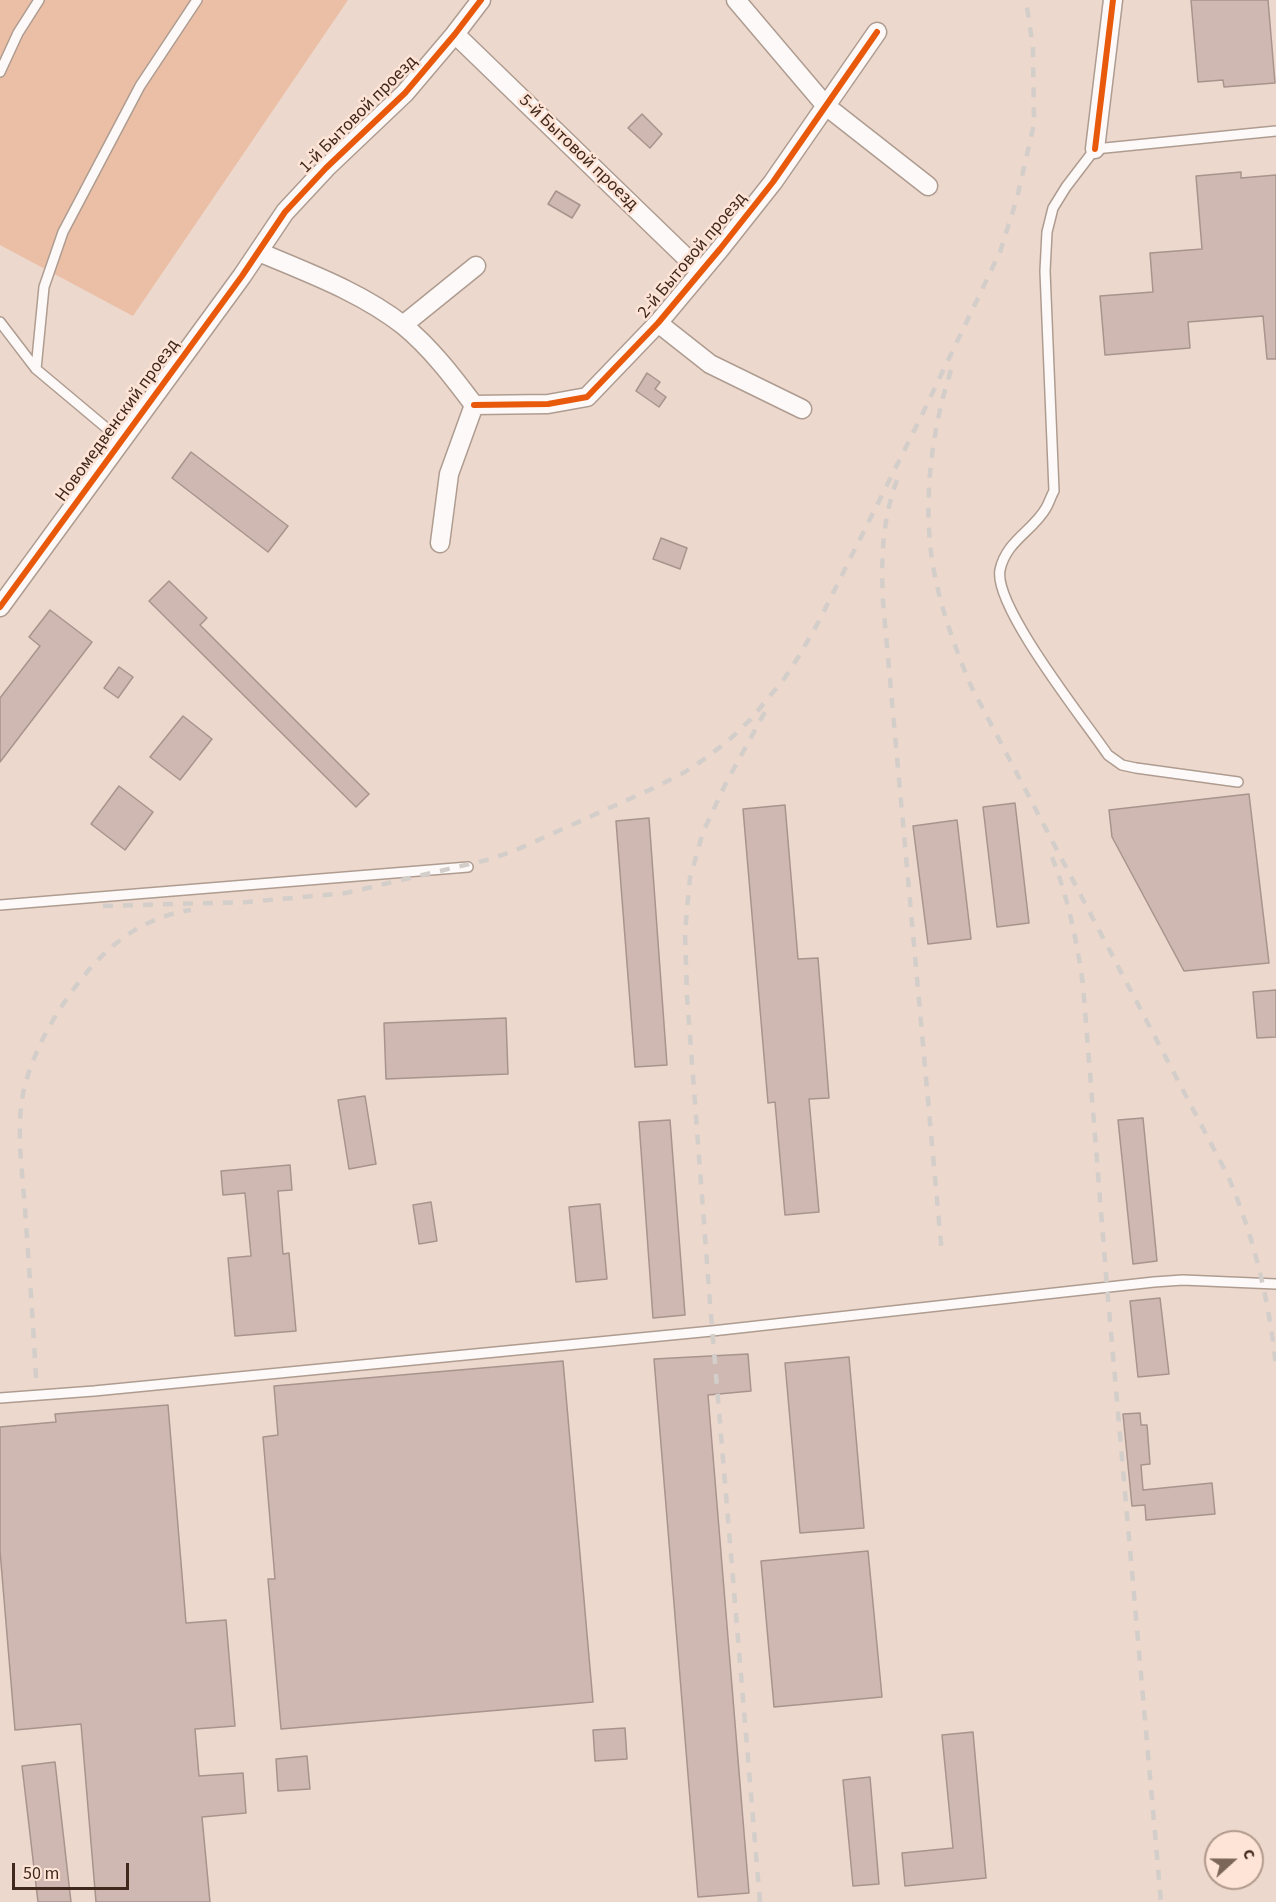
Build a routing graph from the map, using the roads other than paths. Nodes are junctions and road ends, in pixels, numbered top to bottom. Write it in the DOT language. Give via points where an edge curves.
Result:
graph roads {
  1 [pos="39,0"];
  2 [pos="197,0"];
  3 [pos="481,0"];
  4 [pos="736,0"];
  5 [pos="1113,0"];
  6 [pos="877,32"];
  7 [pos="455,34"];
  8 [pos="0,72"];
  9 [pos="826,106"];
  10 [pos="1276,130"];
  11 [pos="1095,149"];
  12 [pos="928,186"];
  13 [pos="260,252"];
  14 [pos="476,266"];
  15 [pos="701,273"];
  16 [pos="0,322"];
  17 [pos="658,323"];
  18 [pos="403,325"];
  19 [pos="36,369"];
  20 [pos="474,405"];
  21 [pos="801,409"];
  22 [pos="122,441"];
  23 [pos="440,543"];
  24 [pos="0,607"];
  25 [pos="1238,782"];
  26 [pos="468,867"];
  27 [pos="0,905"];
  28 [pos="1276,1284"];
  29 [pos="0,1398"];
  1 -- 8 [label="lane"];
  2 -- 19 [label="lane" via="140,86 63,232 44,287"];
  3 -- 7 [label="street, 1-й Бытовой проезд"];
  4 -- 9 [label="street"];
  5 -- 11 [label="street"];
  6 -- 9 [label="street, 2-й Бытовой проезд"];
  7 -- 13 [label="street, 1-й Бытовой проезд" via="387,112 285,212"];
  7 -- 15 [label="street, 5-й Бытовой проезд"];
  9 -- 12 [label="street"];
  9 -- 15 [label="street, 2-й Бытовой проезд" via="773,182"];
  10 -- 11 [label="lane"];
  11 -- 25 [label="lane" via="1053,207 1047,232 1045,271 1054,491 1046,509 1009,548 1000,571 1003,594 1017,625 1108,755 1122,765 1136,768"];
  13 -- 18 [label="street" via="360,297"];
  13 -- 22 [label="street, Новомедвенский проезд"];
  14 -- 18 [label="street"];
  15 -- 17 [label="street, 2-й Бытовой проезд"];
  16 -- 19 [label="lane"];
  17 -- 20 [label="street, 2-й Бытовой проезд" via="587,397 548,404"];
  17 -- 21 [label="street" via="710,364"];
  18 -- 20 [label="street" via="442,363"];
  19 -- 22 [label="lane"];
  20 -- 23 [label="street" via="449,474"];
  22 -- 24 [label="street, Новомедвенский проезд"];
  26 -- 27 [label="lane"];
  28 -- 29 [label="lane" via="1154,1282 712,1331"];
}
